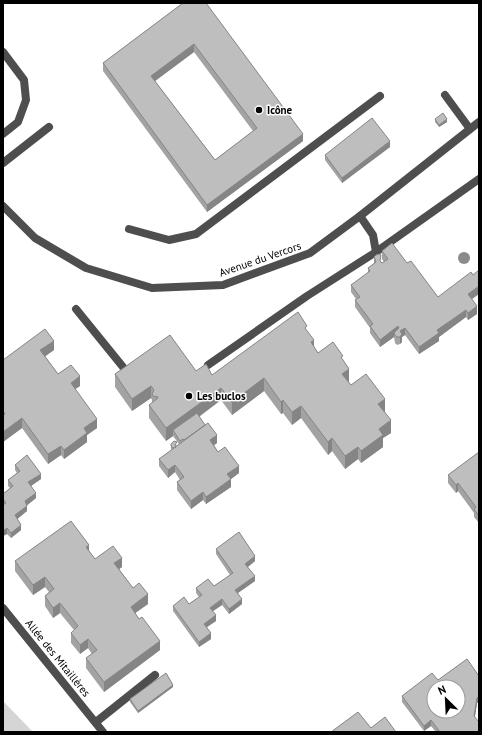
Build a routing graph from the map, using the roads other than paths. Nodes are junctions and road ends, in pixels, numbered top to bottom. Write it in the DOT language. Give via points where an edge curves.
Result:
graph roads {
  1 [pos="3,52"];
  2 [pos="444,95"];
  3 [pos="380,96"];
  4 [pos="479,122"];
  5 [pos="49,127"];
  6 [pos="470,129"];
  7 [pos="3,134"];
  8 [pos="3,163"];
  9 [pos="479,179"];
  10 [pos="3,206"];
  11 [pos="360,216"];
  12 [pos="129,229"];
  13 [pos="376,252"];
  14 [pos="76,309"];
  15 [pos="208,364"];
  16 [pos="123,367"];
  17 [pos="3,608"];
  18 [pos="155,675"];
  19 [pos="96,722"];
  20 [pos="103,732"];
  1 -- 7 [label="street" via="24,80 26,100 18,122"];
  2 -- 6 [label="street"];
  3 -- 12 [label="street" via="196,234 169,240"];
  4 -- 6 [label="street, Avenue du Vercors"];
  5 -- 8 [label="street"];
  6 -- 11 [label="street, Avenue du Vercors"];
  9 -- 13 [label="street"];
  10 -- 11 [label="street, Avenue du Vercors" via="35,238 86,268 152,288 223,285 310,253"];
  11 -- 13 [label="street" via="373,235"];
  13 -- 15 [label="street"];
  14 -- 16 [label="street"];
  17 -- 19 [label="street, Allée des Mitaillères"];
  18 -- 19 [label="street"];
  19 -- 20 [label="street, Allée des Mitaillères"];
}
